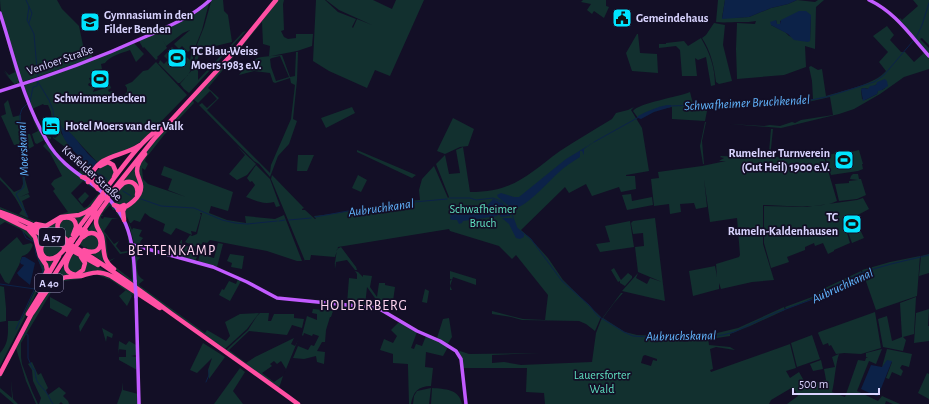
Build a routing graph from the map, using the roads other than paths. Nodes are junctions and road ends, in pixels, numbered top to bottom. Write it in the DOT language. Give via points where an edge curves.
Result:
graph roads {
  1 [pos="210,0"];
  2 [pos="272,0"];
  3 [pos="276,0"];
  4 [pos="869,0"];
  5 [pos="0,12"];
  6 [pos="929,56"];
  7 [pos="19,84"];
  8 [pos="0,91"];
  9 [pos="191,96"];
  10 [pos="163,127"];
  11 [pos="148,138"];
  12 [pos="147,151"];
  13 [pos="93,175"];
  14 [pos="82,177"];
  15 [pos="88,182"];
  16 [pos="98,189"];
  17 [pos="110,191"];
  18 [pos="104,198"];
  19 [pos="114,205"];
  20 [pos="125,206"];
  21 [pos="101,210"];
  22 [pos="118,210"];
  23 [pos="0,214"];
  24 [pos="6,214"];
  25 [pos="124,220"];
  26 [pos="18,223"];
  27 [pos="36,224"];
  28 [pos="88,227"];
  29 [pos="74,240"];
  30 [pos="133,247"];
  31 [pos="84,250"];
  32 [pos="68,251"];
  33 [pos="100,266"];
  34 [pos="123,277"];
  35 [pos="47,292"];
  36 [pos="38,293"];
  37 [pos="145,294"];
  38 [pos="32,308"];
  39 [pos="160,308"];
  40 [pos="30,316"];
  41 [pos="0,369"];
  42 [pos="0,374"];
  43 [pos="280,392"];
  44 [pos="139,404"];
  45 [pos="295,404"];
  46 [pos="298,404"];
  47 [pos="466,404"];
  1 -- 7 [label="main road, Venloer Straße" via="187,17 101,57"];
  2 -- 9 [label="highway, A 40"];
  3 -- 9 [label="highway, A 40" via="234,52"];
  4 -- 6 [label="main road" via="892,14"];
  5 -- 7 [label="main road, Krefelder Straße"];
  7 -- 8 [label="main road, Venloer Straße"];
  7 -- 14 [label="main road, Krefelder Straße" via="51,148 65,164"];
  9 -- 10 [label="highway, A 40"];
  10 -- 11 [label="highway"];
  10 -- 12 [label="highway"];
  10 -- 17 [label="highway, A 40"];
  11 -- 13 [label="highway" via="131,150 104,159"];
  11 -- 17 [label="highway"];
  12 -- 17 [label="highway"];
  12 -- 20 [label="highway" via="138,168 140,193"];
  13 -- 14 [label="highway"];
  13 -- 15 [label="highway"];
  13 -- 16 [label="highway" via="92,180"];
  13 -- 17 [label="highway" via="102,164 111,163 115,166 116,172"];
  14 -- 15 [label="main road, Krefelder Straße"];
  15 -- 16 [label="main road, Krefelder Straße"];
  16 -- 19 [label="main road, Krefelder Straße"];
  17 -- 18 [label="highway, A 40, bridge"];
  17 -- 20 [label="highway" via="125,182 136,185 137,195"];
  18 -- 21 [label="highway"];
  18 -- 27 [label="highway" via="83,213 63,216 46,226"];
  18 -- 28 [label="highway"];
  18 -- 29 [label="highway, A 40"];
  18 -- 29 [label="highway" via="86,217"];
  19 -- 20 [label="highway"];
  19 -- 22 [label="main road, Krefelder Straße"];
  20 -- 22 [label="highway"];
  20 -- 25 [label="highway"];
  21 -- 28 [label="highway"];
  21 -- 34 [label="highway" via="96,222 102,238 104,255 111,267"];
  22 -- 25 [label="main road, Krefelder Straße"];
  23 -- 24 [label="highway, A 57"];
  23 -- 26 [label="highway"];
  23 -- 33 [label="highway, A 57" via="51,236"];
  24 -- 27 [label="highway"];
  24 -- 37 [label="highway, A 57" via="71,245"];
  25 -- 30 [label="main road, Krefelder Straße"];
  26 -- 32 [label="highway"];
  26 -- 36 [label="highway" via="35,237 40,256 47,268"];
  27 -- 29 [label="highway"];
  28 -- 29 [label="highway"];
  29 -- 31 [label="highway"];
  29 -- 31 [label="highway" via="91,233 97,235 101,240 100,247 90,252"];
  29 -- 32 [label="highway, A 40, bridge"];
  30 -- 44 [label="main road, Krefelder Straße, bridge"];
  30 -- 47 [label="main road" via="213,267 277,298 381,310 417,331 437,339 457,353 461,359"];
  31 -- 34 [label="highway"];
  32 -- 32 [label="highway" via="83,259 84,268 80,273 74,274 67,270"];
  32 -- 32 [label="highway" via="50,259 43,256 41,250 43,244 52,240"];
  32 -- 33 [label="highway"];
  32 -- 35 [label="highway"];
  32 -- 36 [label="highway"];
  32 -- 38 [label="highway, A 40"];
  32 -- 40 [label="highway, A 40"];
  33 -- 39 [label="highway, A 57"];
  34 -- 37 [label="highway"];
  35 -- 39 [label="highway" via="62,278 98,272 112,276"];
  35 -- 40 [label="highway"];
  36 -- 38 [label="highway"];
  37 -- 43 [label="highway, A 57"];
  38 -- 41 [label="highway, A 40"];
  39 -- 43 [label="highway, A 57"];
  40 -- 42 [label="highway, A 40"];
  43 -- 45 [label="highway, A 57"];
  43 -- 46 [label="highway, A 57"];
}
